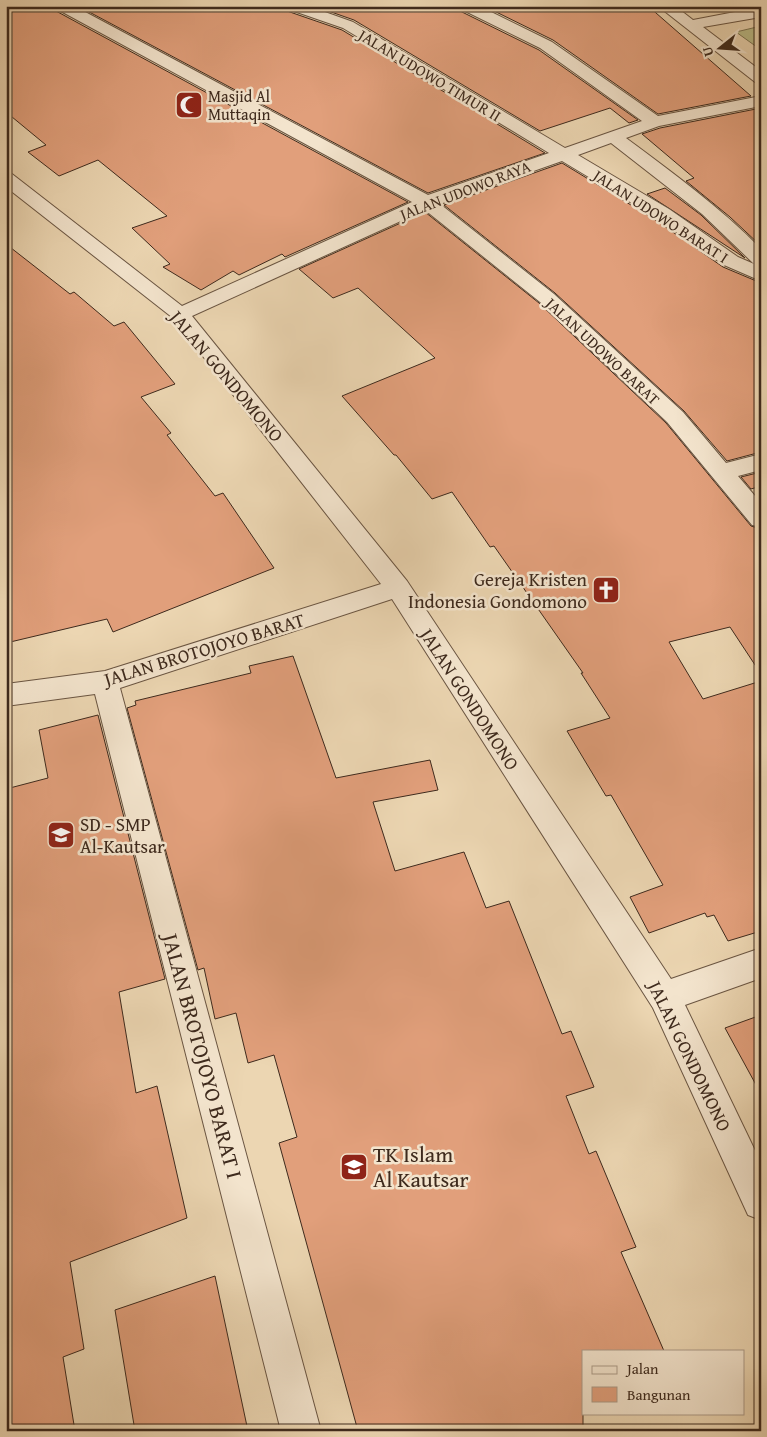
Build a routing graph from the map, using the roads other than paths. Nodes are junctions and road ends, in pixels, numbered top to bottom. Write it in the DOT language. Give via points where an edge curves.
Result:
graph roads {
  1 [pos="62,6"];
  2 [pos="293,6"];
  3 [pos="466,6"];
  4 [pos="665,6"];
  5 [pos="761,12"];
  6 [pos="691,25"];
  7 [pos="761,79"];
  8 [pos="761,101"];
  9 [pos="655,122"];
  10 [pos="614,136"];
  11 [pos="562,154"];
  12 [pos="6,178"];
  13 [pos="427,202"];
  14 [pos="761,260"];
  15 [pos="761,275"];
  16 [pos="180,314"];
  17 [pos="761,462"];
  18 [pos="721,472"];
  19 [pos="761,519"];
  20 [pos="398,588"];
  21 [pos="105,682"];
  22 [pos="6,695"];
  23 [pos="761,963"];
  24 [pos="664,997"];
  25 [pos="761,1202"];
  26 [pos="301,1431"];
  1 -- 13 [label="street, JALAN UDOWO BARAT"];
  2 -- 11 [label="street, JALAN UDOWO TIMUR II" via="348,25"];
  3 -- 9 [label="street" via="546,44"];
  4 -- 6 [label="street"];
  5 -- 6 [label="street"];
  6 -- 7 [label="street"];
  8 -- 9 [label="street, JALAN UDOWO RAYA"];
  9 -- 10 [label="street, JALAN UDOWO RAYA"];
  10 -- 11 [label="street, JALAN UDOWO RAYA"];
  10 -- 14 [label="street, JALAN UDOWO BARAT I" via="696,200"];
  11 -- 13 [label="street, JALAN UDOWO RAYA"];
  11 -- 15 [label="street, JALAN UDOWO BARAT I" via="662,213 731,261"];
  12 -- 16 [label="street, JALAN GONDOMONO"];
  13 -- 16 [label="street, JALAN UDOWO RAYA"];
  13 -- 18 [label="street, JALAN UDOWO BARAT" via="547,298 675,417"];
  16 -- 20 [label="street, JALAN GONDOMONO"];
  17 -- 18 [label="street"];
  18 -- 19 [label="street, JALAN UDOWO BARAT"];
  20 -- 21 [label="street, JALAN BROTOJOYO BARAT"];
  20 -- 24 [label="street, JALAN GONDOMONO"];
  21 -- 22 [label="street, JALAN BROTOJOYO BARAT"];
  21 -- 26 [label="street, JALAN BROTOJOYO BARAT I"];
  23 -- 24 [label="street"];
  24 -- 25 [label="street, JALAN GONDOMONO"];
}
